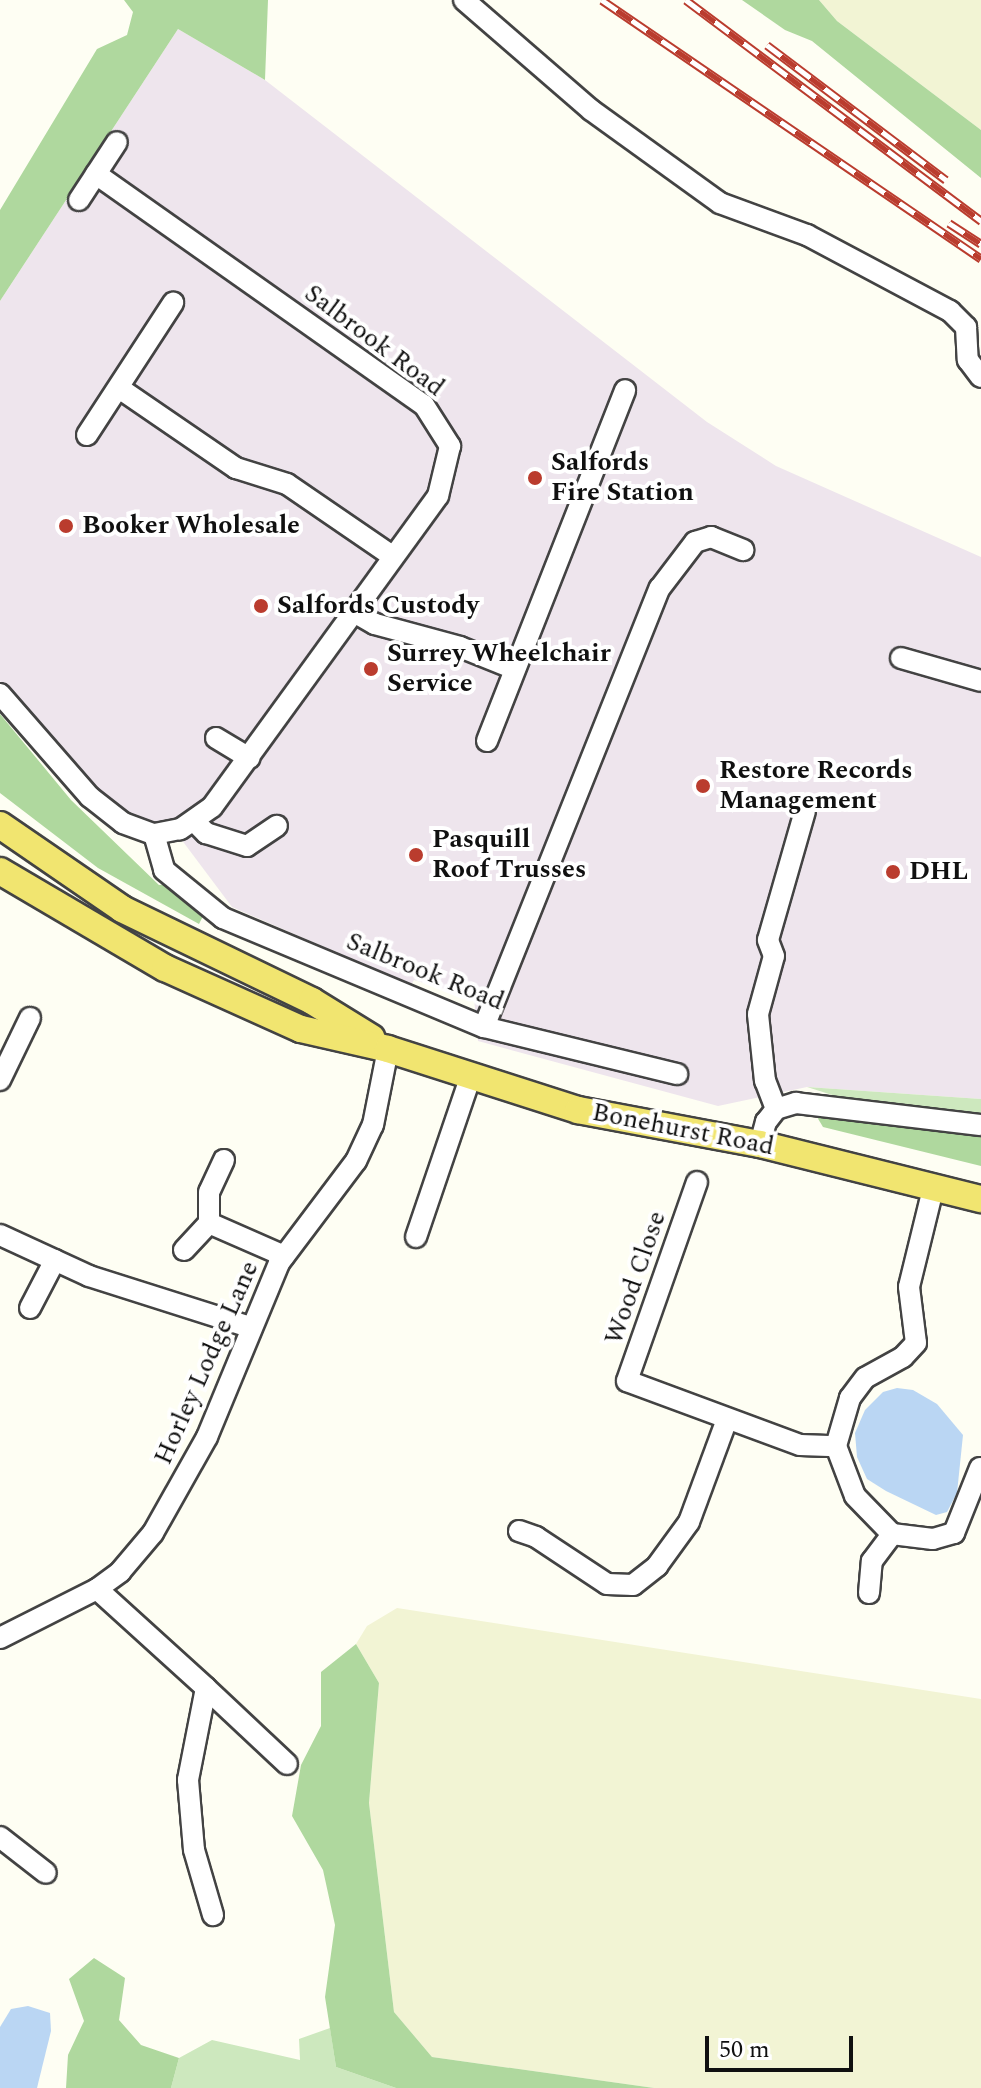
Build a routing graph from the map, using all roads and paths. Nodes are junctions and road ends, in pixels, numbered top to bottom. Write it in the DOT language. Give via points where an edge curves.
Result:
graph roads {
  1 [pos="464,0"];
  2 [pos="117,142"];
  3 [pos="96,174"];
  4 [pos="79,200"];
  5 [pos="173,303"];
  6 [pos="981,377"];
  7 [pos="119,388"];
  8 [pos="625,390"];
  9 [pos="87,435"];
  10 [pos="744,550"];
  11 [pos="392,556"];
  12 [pos="354,612"];
  13 [pos="901,658"];
  14 [pos="515,669"];
  15 [pos="981,681"];
  16 [pos="1,696"];
  17 [pos="216,738"];
  18 [pos="487,741"];
  19 [pos="249,758"];
  20 [pos="805,811"];
  21 [pos="195,822"];
  22 [pos="0,825"];
  23 [pos="277,826"];
  24 [pos="154,834"];
  25 [pos="0,871"];
  26 [pos="30,1018"];
  27 [pos="484,1027"];
  28 [pos="388,1049"];
  29 [pos="677,1074"];
  30 [pos="470,1078"];
  31 [pos="0,1080"];
  32 [pos="776,1109"];
  33 [pos="981,1125"];
  34 [pos="760,1144"];
  35 [pos="224,1160"];
  36 [pos="697,1182"];
  37 [pos="934,1185"];
  38 [pos="981,1199"];
  39 [pos="209,1223"];
  40 [pos="0,1235"];
  41 [pos="416,1237"];
  42 [pos="184,1250"];
  43 [pos="284,1256"];
  44 [pos="55,1260"];
  45 [pos="30,1308"];
  46 [pos="250,1327"];
  47 [pos="727,1419"];
  48 [pos="836,1446"];
  49 [pos="980,1468"];
  50 [pos="519,1531"];
  51 [pos="892,1534"];
  52 [pos="97,1589"];
  53 [pos="869,1593"];
  54 [pos="0,1638"];
  55 [pos="206,1688"];
  56 [pos="287,1764"];
  57 [pos="0,1837"];
  58 [pos="46,1873"];
  59 [pos="213,1915"];
  1 -- 6 [label="street" via="591,110 720,203 807,235 950,311 966,327 968,360"];
  2 -- 3 [label="street"];
  3 -- 4 [label="street"];
  3 -- 11 [label="street, Salbrook Road" via="424,405 440,424 450,446 447,472 438,496"];
  5 -- 7 [label="street"];
  7 -- 9 [label="street"];
  7 -- 11 [label="street" via="236,468 287,484"];
  8 -- 14 [label="street"];
  10 -- 27 [label="street" via="711,537 695,542 660,588"];
  11 -- 12 [label="street, Salbrook Road"];
  12 -- 14 [label="street" via="375,624 460,647"];
  12 -- 19 [label="street, Salbrook Road"];
  13 -- 15 [label="street"];
  14 -- 18 [label="street"];
  16 -- 24 [label="street" via="90,797 123,823"];
  17 -- 19 [label="street"];
  19 -- 21 [label="street, Salbrook Road"];
  20 -- 32 [label="street" via="768,940 774,956 758,1014 765,1081"];
  21 -- 23 [label="street" via="206,833 247,846"];
  21 -- 24 [label="street"];
  22 -- 28 [label="main road, Bonehurst Road" via="122,909 312,1001"];
  24 -- 27 [label="street, Salbrook Road" via="164,870 223,918"];
  25 -- 28 [label="main road, Bonehurst Road" via="199,984 301,1029"];
  26 -- 31 [label="street"];
  27 -- 29 [label="street, Salbrook Road"];
  28 -- 30 [label="main road, Bonehurst Road"];
  28 -- 43 [label="street, Horley Lodge Lane" via="373,1125 356,1161"];
  30 -- 34 [label="main road, Bonehurst Road" via="578,1110"];
  30 -- 41 [label="street"];
  32 -- 33 [label="street" via="796,1103"];
  32 -- 34 [label="street"];
  34 -- 37 [label="main road, Bonehurst Road"];
  35 -- 39 [label="street" via="209,1192"];
  36 -- 47 [label="street, Wood Close" via="627,1381"];
  37 -- 38 [label="main road, Bonehurst Road"];
  37 -- 48 [label="street" via="909,1287 916,1343 903,1357 865,1378 850,1398"];
  39 -- 42 [label="street"];
  39 -- 43 [label="street"];
  40 -- 44 [label="street"];
  43 -- 46 [label="street, Horley Lodge Lane"];
  44 -- 45 [label="street"];
  44 -- 46 [label="street"];
  46 -- 52 [label="street, Horley Lodge Lane" via="190,1472 153,1533 120,1572"];
  47 -- 48 [label="street" via="800,1445"];
  47 -- 50 [label="street" via="689,1522 657,1566 633,1585 607,1584"];
  48 -- 51 [label="street" via="855,1496"];
  49 -- 51 [label="street" via="954,1533 933,1539"];
  51 -- 53 [label="street" via="872,1561"];
  52 -- 54 [label="street, Horley Lodge Lane"];
  52 -- 55 [label="street"];
  55 -- 56 [label="street"];
  55 -- 59 [label="street" via="188,1780 194,1850"];
  57 -- 58 [label="street"];
}
